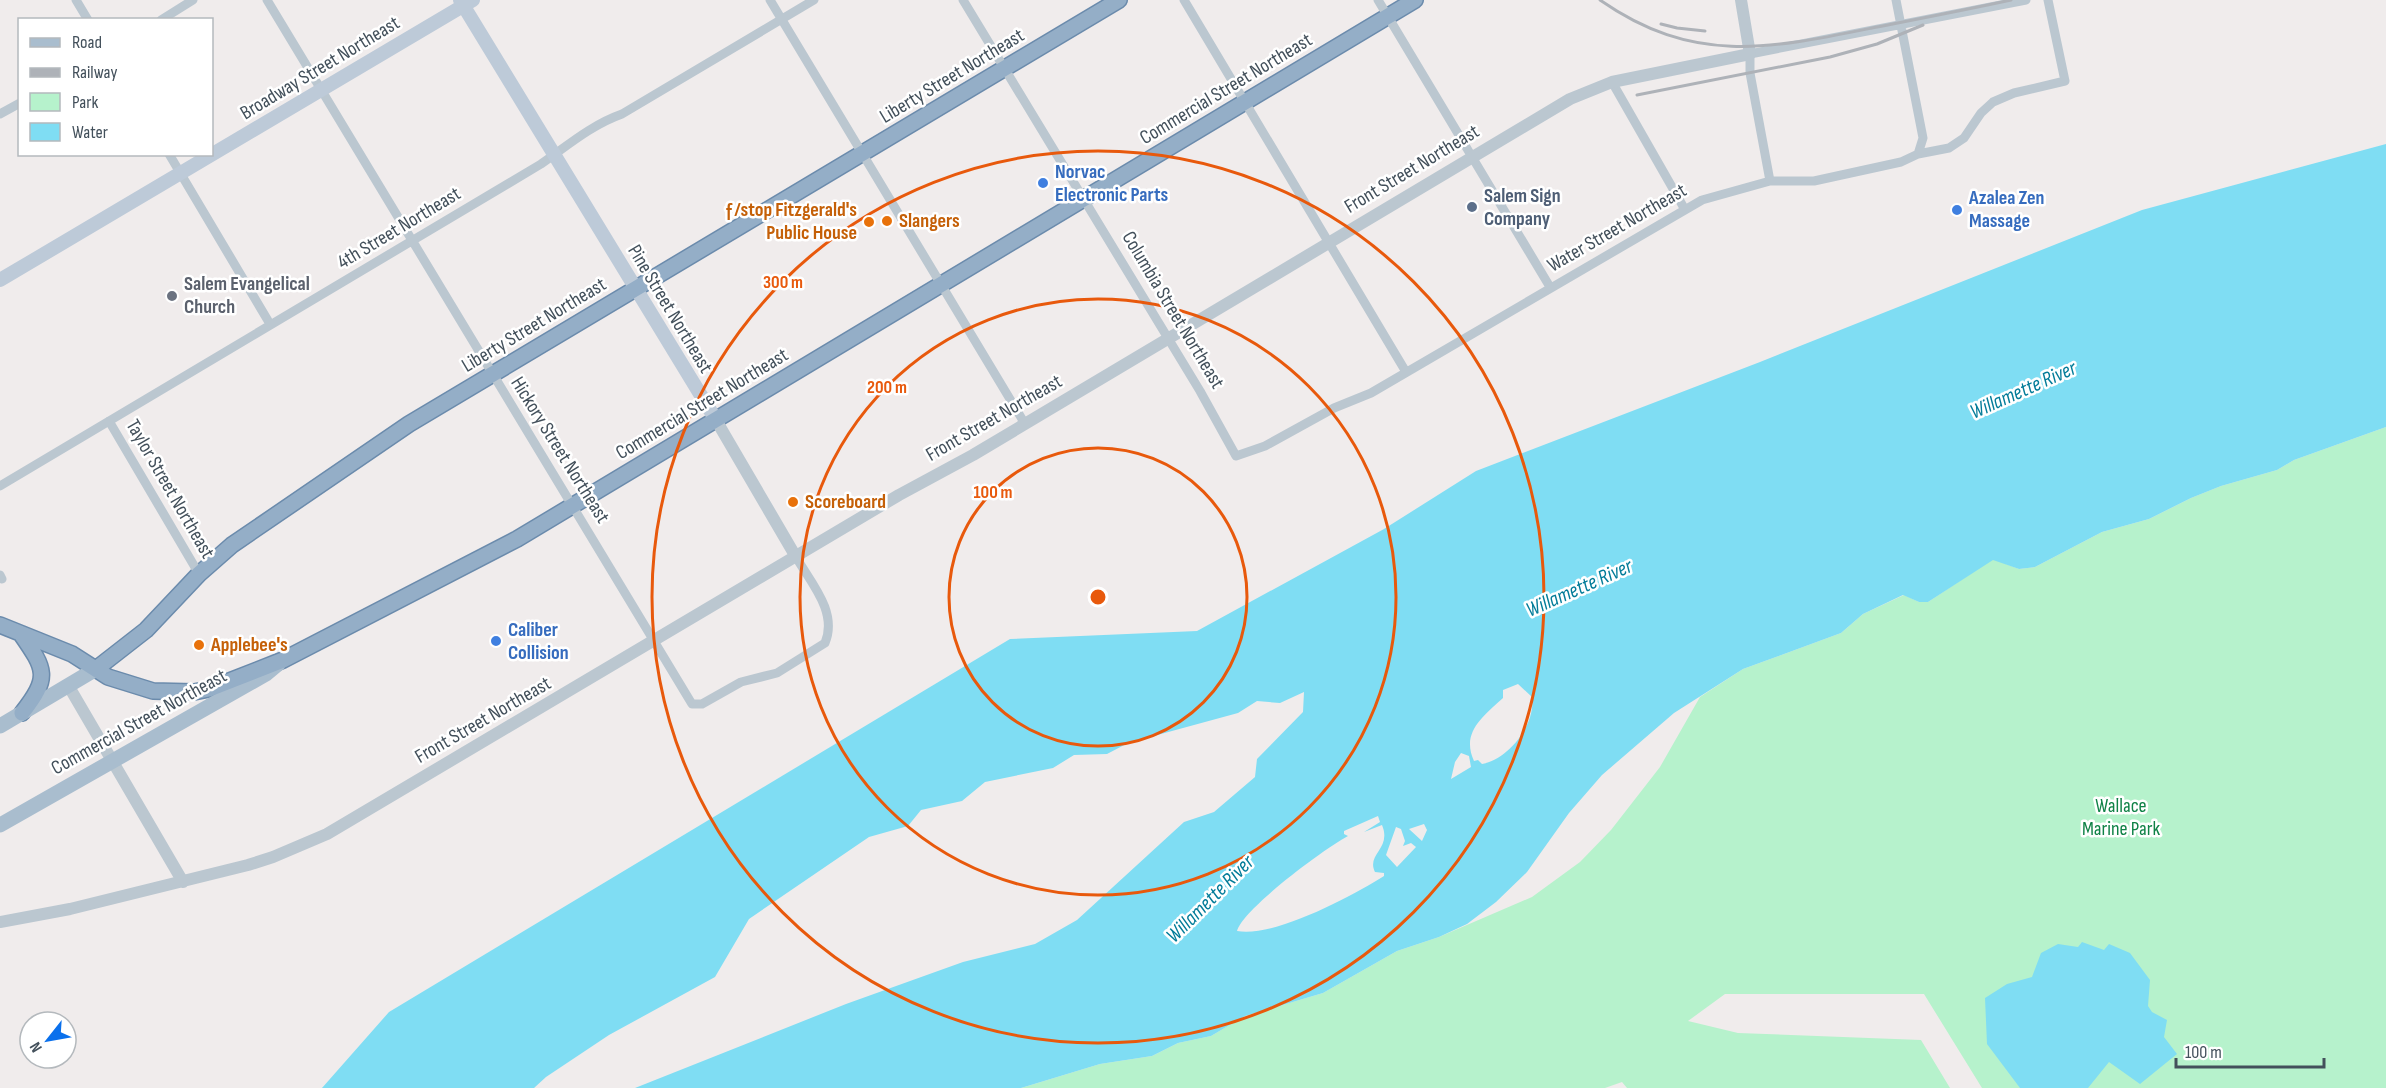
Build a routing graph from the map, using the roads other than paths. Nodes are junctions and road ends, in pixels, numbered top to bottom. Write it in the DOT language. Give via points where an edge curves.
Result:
graph roads {
  1 [pos="76,0"];
  2 [pos="193,0"];
  3 [pos="267,0"];
  4 [pos="770,0"];
  5 [pos="814,0"];
  6 [pos="963,0"];
  7 [pos="1119,0"];
  8 [pos="1184,0"];
  9 [pos="1378,0"];
  10 [pos="1415,0"];
  11 [pos="1741,0"];
  12 [pos="1896,0"];
  13 [pos="2026,0"];
  14 [pos="2048,0"];
  15 [pos="466,2"];
  16 [pos="1388,16"];
  17 [pos="87,18"];
  18 [pos="164,18"];
  19 [pos="782,20"];
  20 [pos="1901,25"];
  21 [pos="1750,54"];
  22 [pos="1005,69"];
  23 [pos="1612,82"];
  24 [pos="322,90"];
  25 [pos="1245,101"];
  26 [pos="18,104"];
  27 [pos="0,114"];
  28 [pos="213,154"];
  29 [pos="863,154"];
  30 [pos="1918,154"];
  31 [pos="554,155"];
  32 [pos="1473,155"];
  33 [pos="170,156"];
  34 [pos="209,156"];
  35 [pos="180,173"];
  36 [pos="1770,181"];
  37 [pos="1084,198"];
  38 [pos="1684,208"];
  39 [pos="411,241"];
  40 [pos="1328,242"];
  41 [pos="0,280"];
  42 [pos="941,283"];
  43 [pos="1550,287"];
  44 [pos="636,289"];
  45 [pos="270,324"];
  46 [pos="1168,338"];
  47 [pos="1406,372"];
  48 [pos="491,374"];
  49 [pos="716,420"];
  50 [pos="109,421"];
  51 [pos="1024,424"];
  52 [pos="1236,456"];
  53 [pos="0,486"];
  54 [pos="573,504"];
  55 [pos="796,557"];
  56 [pos="199,574"];
  57 [pos="0,625"];
  58 [pos="21,634"];
  59 [pos="653,642"];
  60 [pos="283,660"];
  61 [pos="96,669"];
  62 [pos="68,685"];
  63 [pos="692,704"];
  64 [pos="22,713"];
  65 [pos="0,726"];
  66 [pos="112,759"];
  67 [pos="0,825"];
  68 [pos="183,882"];
  69 [pos="0,922"];
  1 -- 17 [label="street"];
  2 -- 18 [label="street"];
  3 -- 24 [label="street, Hickory Street Northeast"];
  4 -- 19 [label="street"];
  5 -- 19 [label="street, 4th Street Northeast"];
  6 -- 22 [label="street, Columbia Street Northeast"];
  7 -- 22 [label="highway, Liberty Street Northeast"];
  8 -- 25 [label="street"];
  9 -- 16 [label="street"];
  10 -- 16 [label="highway, Commercial Street Northeast"];
  11 -- 21 [label="street"];
  12 -- 20 [label="street"];
  13 -- 20 [label="street, Front Street Northeast"];
  14 -- 30 [label="street, Water Street Northeast" via="2065,81 1999,99 1981,113 1959,143 1941,151"];
  15 -- 24 [label="main road, Broadway Street Northeast"];
  15 -- 31 [label="main road, Pine Street Northeast"];
  16 -- 25 [label="highway, Commercial Street Northeast"];
  16 -- 32 [label="street"];
  19 -- 29 [label="street"];
  19 -- 31 [label="street, 4th Street Northeast" via="579,136"];
  20 -- 21 [label="street, Front Street Northeast"];
  20 -- 30 [label="street" via="1923,138"];
  21 -- 23 [label="street, Front Street Northeast"];
  21 -- 36 [label="street"];
  22 -- 29 [label="highway, Liberty Street Northeast"];
  22 -- 37 [label="street, Columbia Street Northeast"];
  23 -- 32 [label="street, Front Street Northeast" via="1570,99"];
  23 -- 38 [label="street"];
  24 -- 28 [label="main road, Broadway Street Northeast"];
  24 -- 39 [label="street, Hickory Street Northeast"];
  25 -- 37 [label="highway, Commercial Street Northeast"];
  25 -- 40 [label="street"];
  26 -- 27 [label="street"];
  29 -- 42 [label="street"];
  29 -- 44 [label="highway, Liberty Street Northeast"];
  30 -- 36 [label="street, Water Street Northeast" via="1909,160 1814,181"];
  31 -- 39 [label="street, 4th Street Northeast"];
  31 -- 44 [label="main road, Pine Street Northeast"];
  32 -- 40 [label="street, Front Street Northeast"];
  32 -- 43 [label="street"];
  33 -- 35 [label="street"];
  34 -- 35 [label="main road, Broadway Street Northeast"];
  35 -- 41 [label="main road, Broadway Street Northeast"];
  35 -- 45 [label="street"];
  36 -- 38 [label="street, Water Street Northeast"];
  37 -- 42 [label="highway, Commercial Street Northeast"];
  37 -- 46 [label="street, Columbia Street Northeast"];
  38 -- 43 [label="street, Water Street Northeast"];
  39 -- 45 [label="street, 4th Street Northeast"];
  39 -- 48 [label="street, Hickory Street Northeast"];
  40 -- 46 [label="street, Front Street Northeast"];
  40 -- 47 [label="street"];
  42 -- 49 [label="highway, Commercial Street Northeast"];
  42 -- 51 [label="street"];
  43 -- 47 [label="street, Water Street Northeast"];
  44 -- 48 [label="highway, Liberty Street Northeast"];
  44 -- 49 [label="main road, Pine Street Northeast"];
  45 -- 50 [label="street, 4th Street Northeast"];
  46 -- 51 [label="street, Front Street Northeast"];
  46 -- 52 [label="street, Columbia Street Northeast"];
  47 -- 52 [label="street, Water Street Northeast" via="1265,447"];
  48 -- 54 [label="street, Hickory Street Northeast"];
  48 -- 56 [label="highway, Liberty Street Northeast" via="298,498"];
  49 -- 54 [label="highway, Commercial Street Northeast"];
  49 -- 55 [label="street, Pine Street Northeast"];
  50 -- 53 [label="street, 4th Street Northeast"];
  50 -- 56 [label="street, Taylor Street Northeast"];
  51 -- 55 [label="street, Front Street Northeast"];
  54 -- 59 [label="street, Hickory Street Northeast"];
  54 -- 60 [label="highway, Commercial Street Northeast" via="470,564"];
  55 -- 59 [label="street, Front Street Northeast"];
  55 -- 63 [label="street, Pine Street Northeast" via="827,610 830,622 825,643 777,673 741,682 702,704"];
  56 -- 61 [label="highway, Liberty Street Northeast" via="146,630"];
  57 -- 58 [label="highway"];
  58 -- 61 [label="highway" via="72,654"];
  58 -- 64 [label="highway" via="39,661 43,675 39,690"];
  59 -- 63 [label="street, Hickory Street Northeast"];
  59 -- 68 [label="street, Front Street Northeast" via="327,834 263,861"];
  60 -- 61 [label="highway" via="226,684 194,692 134,687"];
  60 -- 66 [label="main road, Commercial Street Northeast" via="266,674"];
  61 -- 62 [label="main road, Liberty Street Northeast"];
  62 -- 64 [label="main road, Liberty Street Northeast"];
  62 -- 66 [label="street"];
  64 -- 65 [label="main road, Liberty Street Northeast"];
  66 -- 67 [label="main road, Commercial Street Northeast"];
  66 -- 68 [label="street"];
  68 -- 69 [label="street, Front Street Northeast"];
}
